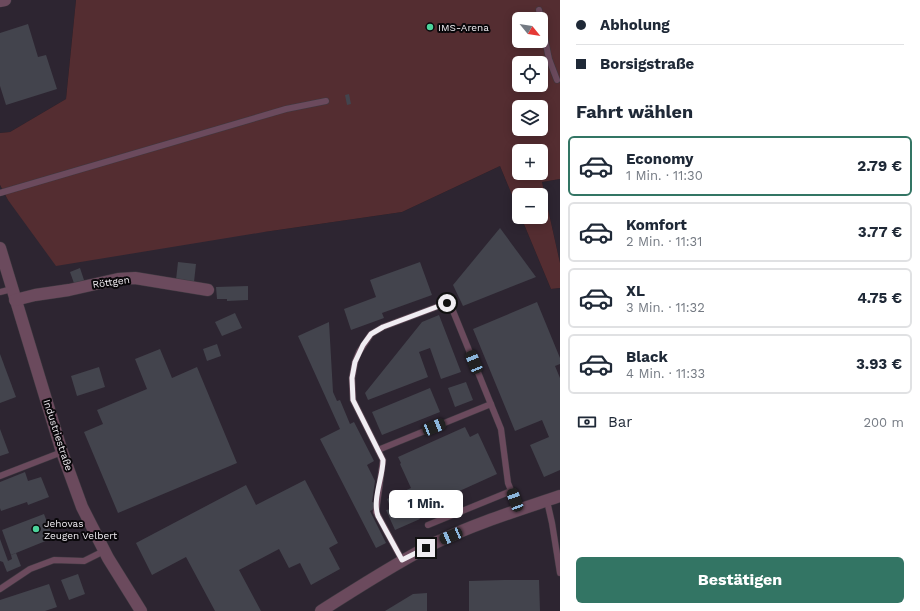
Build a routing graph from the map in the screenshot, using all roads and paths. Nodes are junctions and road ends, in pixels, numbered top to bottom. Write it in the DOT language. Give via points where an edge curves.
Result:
graph roads {
  1 [pos="5,0"];
  2 [pos="0,1"];
  3 [pos="539,10"];
  4 [pos="557,80"];
  5 [pos="326,101"];
  6 [pos="0,193"];
  7 [pos="0,248"];
  8 [pos="208,290"];
  9 [pos="0,292"];
  10 [pos="14,295"];
  11 [pos="491,404"];
  12 [pos="378,450"];
  13 [pos="62,452"];
  14 [pos="0,476"];
  15 [pos="511,491"];
  16 [pos="560,496"];
  17 [pos="547,501"];
  18 [pos="518,510"];
  19 [pos="428,525"];
  20 [pos="104,551"];
  21 [pos="402,560"];
  22 [pos="560,574"];
  23 [pos="0,589"];
  24 [pos="141,611"];
  25 [pos="321,611"];
  1 -- 2 [label="street"];
  3 -- 4 [label="lane" via="549,59"];
  5 -- 6 [label="lane" via="286,109"];
  7 -- 10 [label="street, Industriestraße"];
  8 -- 10 [label="street, Röttgen" via="135,278 35,295"];
  9 -- 10 [label="lane"];
  10 -- 13 [label="street, Industriestraße"];
  11 -- 12 [label="lane"];
  11 -- 12 [label="lane" via="451,306 447,303 383,327 371,334 363,345 355,362 352,378 353,400"];
  11 -- 15 [label="lane" via="501,429"];
  12 -- 21 [label="lane" via="383,467 376,512"];
  13 -- 14 [label="lane"];
  13 -- 20 [label="street, Industriestraße" via="82,506"];
  15 -- 18 [label="lane"];
  15 -- 19 [label="lane"];
  16 -- 17 [label="street"];
  17 -- 18 [label="street"];
  17 -- 22 [label="lane"];
  18 -- 21 [label="street" via="438,541"];
  20 -- 23 [label="lane" via="84,561 54,560 30,569"];
  20 -- 24 [label="street, Industriestraße"];
  21 -- 25 [label="street"];
}
